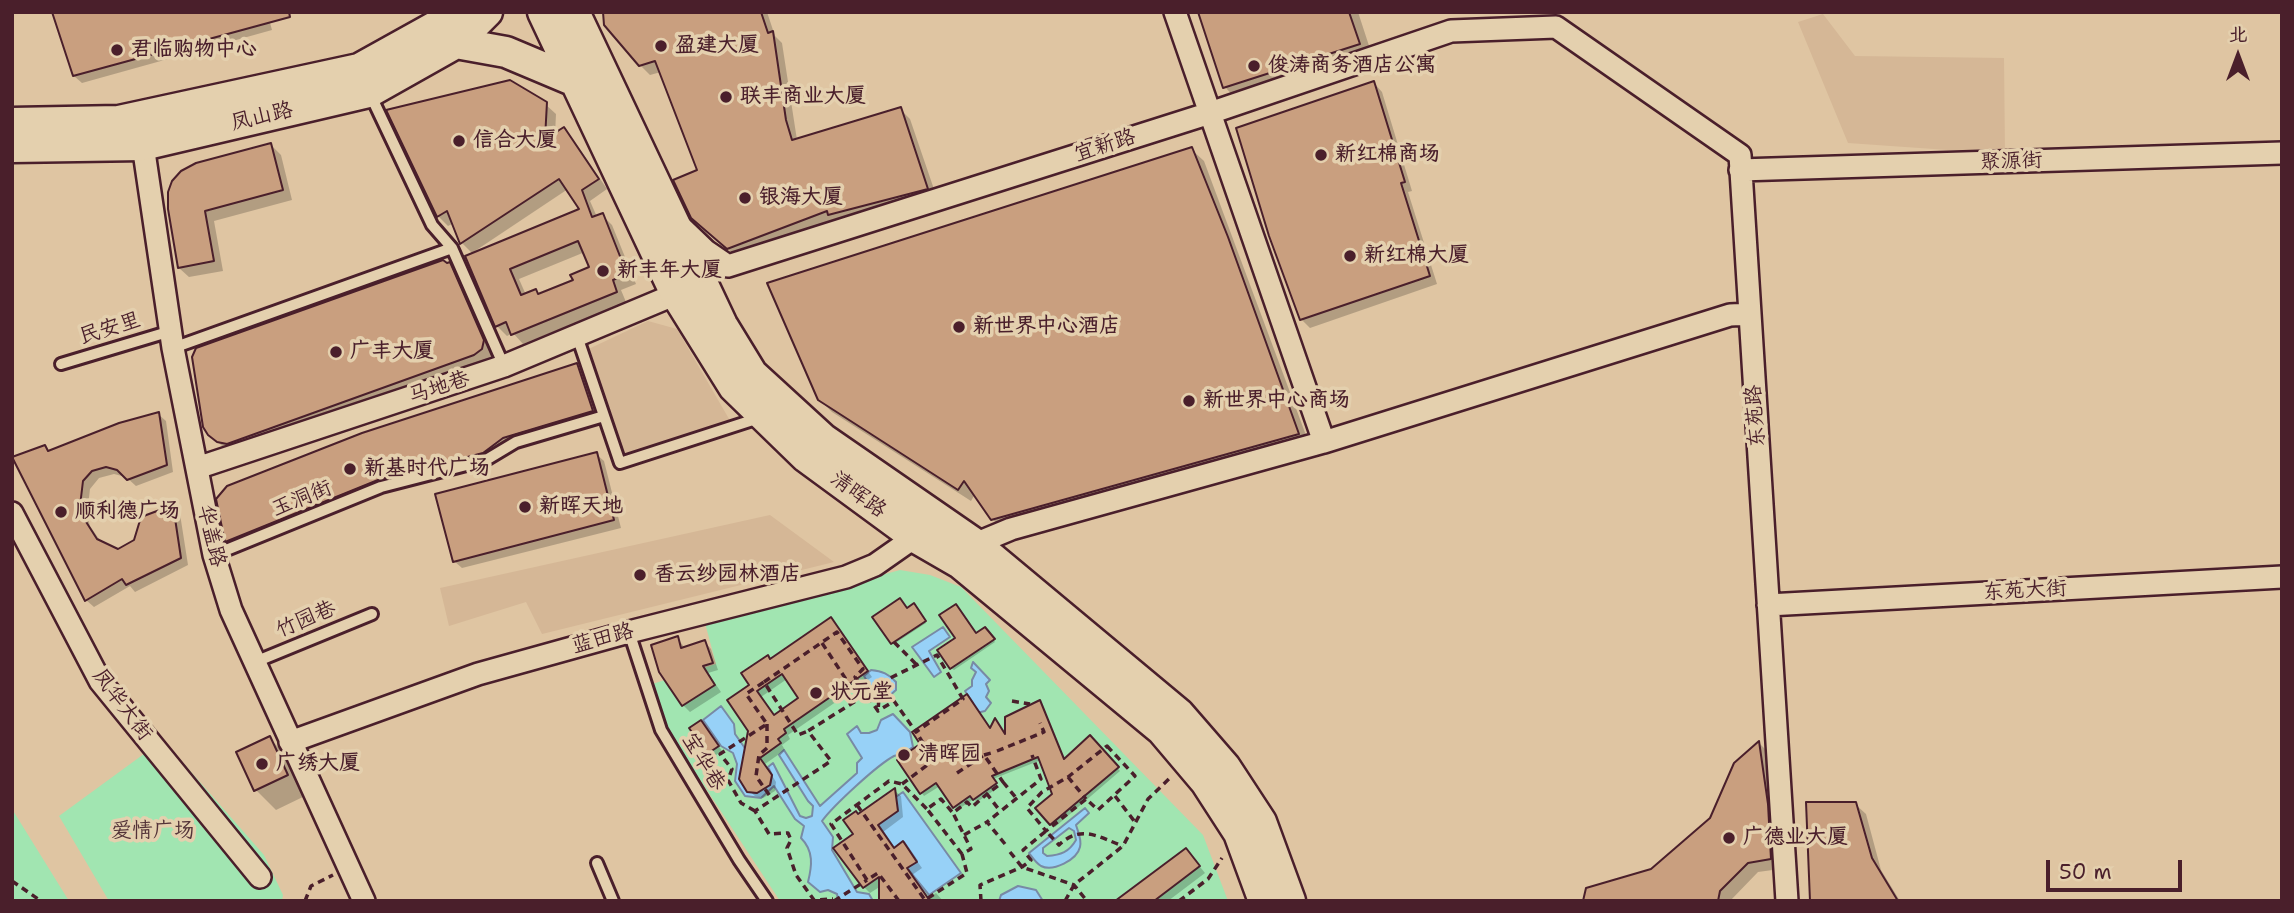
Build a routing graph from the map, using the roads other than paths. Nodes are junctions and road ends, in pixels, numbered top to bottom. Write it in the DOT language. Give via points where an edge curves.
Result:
graph roads {
  1 [pos="487,12"];
  2 [pos="543,12"];
  3 [pos="1175,12"];
  4 [pos="577,16"];
  5 [pos="449,23"];
  6 [pos="1556,27"];
  7 [pos="575,81"];
  8 [pos="369,92"];
  9 [pos="1210,113"];
  10 [pos="12,123"];
  11 [pos="143,145"];
  12 [pos="12,147"];
  13 [pos="2282,153"];
  14 [pos="1740,170"];
  15 [pos="671,218"];
  16 [pos="452,248"];
  17 [pos="728,266"];
  18 [pos="676,294"];
  19 [pos="1750,314"];
  20 [pos="722,325"];
  21 [pos="577,336"];
  22 [pos="172,340"];
  23 [pos="61,364"];
  24 [pos="504,366"];
  25 [pos="604,416"];
  26 [pos="764,417"];
  27 [pos="1324,442"];
  28 [pos="197,468"];
  29 [pos="12,513"];
  30 [pos="915,537"];
  31 [pos="975,544"];
  32 [pos="214,555"];
  33 [pos="2282,578"];
  34 [pos="1768,605"];
  35 [pos="372,614"];
  36 [pos="629,632"];
  37 [pos="255,663"];
  38 [pos="290,742"];
  39 [pos="597,863"];
  40 [pos="260,877"];
  41 [pos="364,901"];
  42 [pos="613,901"];
  43 [pos="767,901"];
  44 [pos="1264,901"];
  45 [pos="1290,901"];
  46 [pos="1787,901"];
  1 -- 5 [label="street, 凤山路"];
  2 -- 7 [label="street, 清晖路"];
  3 -- 9 [label="street"];
  4 -- 15 [label="street, 清晖路"];
  5 -- 7 [label="street"];
  5 -- 8 [label="street, 凤山路"];
  5 -- 10 [label="street, 凤山路" via="359,69 119,121"];
  6 -- 9 [label="street, 宜新路" via="1451,31"];
  6 -- 14 [label="street, 东苑路" via="1740,155"];
  7 -- 18 [label="street, 清晖路"];
  8 -- 11 [label="street, 凤山路"];
  8 -- 16 [label="lane" via="432,225"];
  9 -- 17 [label="street, 宜新路"];
  9 -- 27 [label="street"];
  11 -- 12 [label="street, 凤山路"];
  11 -- 22 [label="street, 华盖路"];
  13 -- 14 [label="street, 聚源街"];
  14 -- 19 [label="street, 东苑路"];
  15 -- 17 [label="street"];
  15 -- 20 [label="street, 清晖路"];
  16 -- 22 [label="lane, 民安里"];
  16 -- 24 [label="lane"];
  17 -- 20 [label="street" via="718,277 715,293"];
  18 -- 21 [label="street, 马地巷"];
  18 -- 26 [label="street, 清晖路" via="734,387"];
  19 -- 27 [label="street" via="1730,315"];
  19 -- 34 [label="street, 东苑路"];
  20 -- 31 [label="street, 清晖路" via="752,374 823,439"];
  21 -- 24 [label="street, 马地巷"];
  21 -- 25 [label="lane"];
  22 -- 23 [label="lane, 民安里"];
  22 -- 28 [label="street, 华盖路"];
  24 -- 28 [label="street, 马地巷"];
  25 -- 26 [label="lane" via="620,463"];
  25 -- 32 [label="lane, 玉洞街" via="516,442 486,460 381,488"];
  26 -- 30 [label="street, 清晖路" via="806,457"];
  27 -- 31 [label="street"];
  28 -- 32 [label="street, 华盖路"];
  29 -- 40 [label="street, 凤华大街" via="100,681"];
  30 -- 36 [label="street, 蓝田路" via="875,565 846,577"];
  30 -- 44 [label="street, 清晖路" via="960,563 1162,730 1206,782 1239,833"];
  31 -- 45 [label="street, 清晖路" via="1179,713 1225,767 1261,822"];
  32 -- 37 [label="street, 华盖路" via="231,610"];
  33 -- 34 [label="street, 东苑大街"];
  34 -- 46 [label="street, 东苑路"];
  35 -- 37 [label="lane, 竹园巷"];
  36 -- 38 [label="street, 蓝田路" via="478,674"];
  36 -- 43 [label="lane, 宝华巷" via="661,730"];
  37 -- 38 [label="street, 华盖路"];
  38 -- 41 [label="street, 华盖路"];
  39 -- 42 [label="lane"];
}
